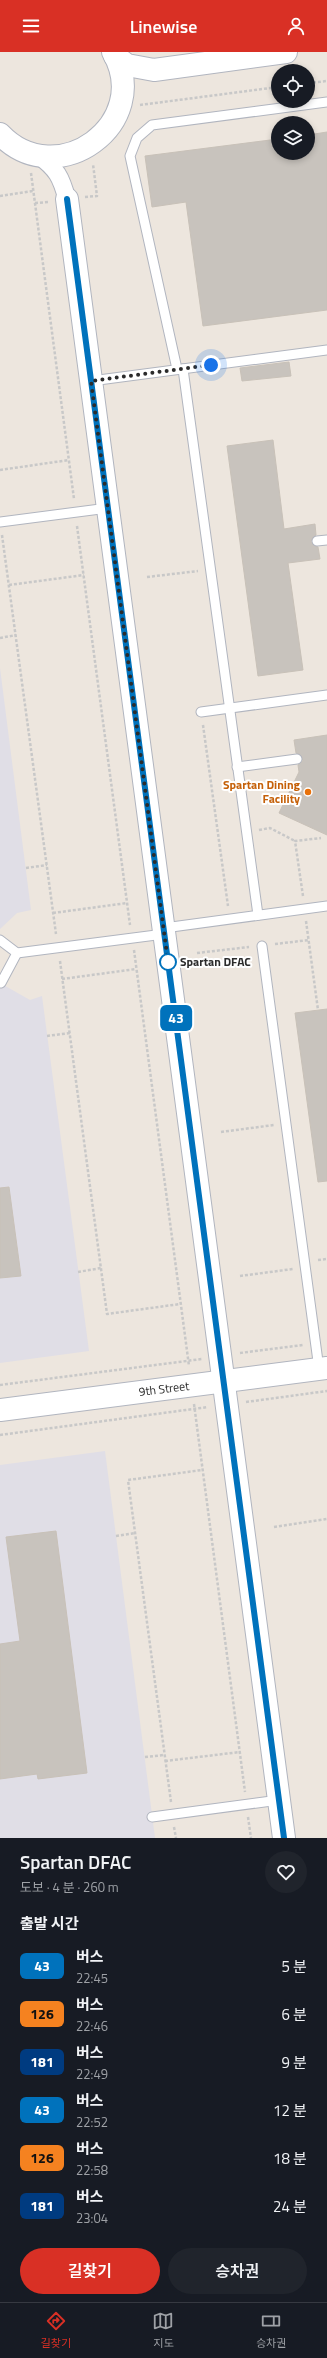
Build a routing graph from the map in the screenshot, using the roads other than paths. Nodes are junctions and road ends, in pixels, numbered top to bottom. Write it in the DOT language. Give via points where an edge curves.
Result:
graph roads {
  1 [pos="286,52"];
  2 [pos="114,54"];
  3 [pos="154,70"];
  4 [pos="121,96"];
  5 [pos="327,102"];
  6 [pos="0,134"];
  7 [pos="79,151"];
  8 [pos="34,160"];
  9 [pos="67,199"];
  10 [pos="327,350"];
  11 [pos="180,369"];
  12 [pos="91,381"];
  13 [pos="108,508"];
  14 [pos="0,522"];
  15 [pos="327,540"];
  16 [pos="317,541"];
  17 [pos="327,695"];
  18 [pos="229,708"];
  19 [pos="201,712"];
  20 [pos="297,759"];
  21 [pos="237,767"];
  22 [pos="327,906"];
  23 [pos="258,915"];
  24 [pos="164,931"];
  25 [pos="0,940"];
  26 [pos="262,946"];
  27 [pos="17,953"];
  28 [pos="0,984"];
  29 [pos="323,1368"];
  30 [pos="224,1382"];
  31 [pos="0,1410"];
  32 [pos="279,1800"];
  33 [pos="152,1817"];
  34 [pos="284,1838"];
  1 -- 3 [label="main road"];
  2 -- 3 [label="main road" via="127,65"];
  2 -- 4 [label="main road" via="122,79"];
  3 -- 4 [label="main road" via="140,76"];
  4 -- 7 [label="main road" via="108,129 96,141"];
  5 -- 11 [label="lane" via="152,126 137,138 130,156"];
  6 -- 8 [label="main road"];
  7 -- 8 [label="main road"];
  7 -- 9 [label="street" via="70,165 66,179"];
  8 -- 9 [label="street" via="53,166 61,179"];
  9 -- 12 [label="main road"];
  10 -- 11 [label="lane"];
  11 -- 12 [label="lane"];
  11 -- 18 [label="lane"];
  12 -- 13 [label="main road"];
  13 -- 14 [label="lane"];
  13 -- 24 [label="main road"];
  15 -- 16 [label="lane"];
  17 -- 18 [label="lane"];
  18 -- 19 [label="lane"];
  18 -- 21 [label="lane"];
  20 -- 21 [label="lane"];
  21 -- 23 [label="lane"];
  22 -- 23 [label="lane"];
  23 -- 24 [label="lane"];
  24 -- 27 [label="lane" via="132,938"];
  24 -- 30 [label="main road"];
  25 -- 27 [label="lane"];
  26 -- 29 [label="lane" via="316,1344"];
  27 -- 28 [label="lane"];
  29 -- 30 [label="main road, 9th Street"];
  30 -- 31 [label="main road, 9th Street"];
  30 -- 32 [label="main road"];
  32 -- 33 [label="lane"];
  32 -- 34 [label="main road"];
}
